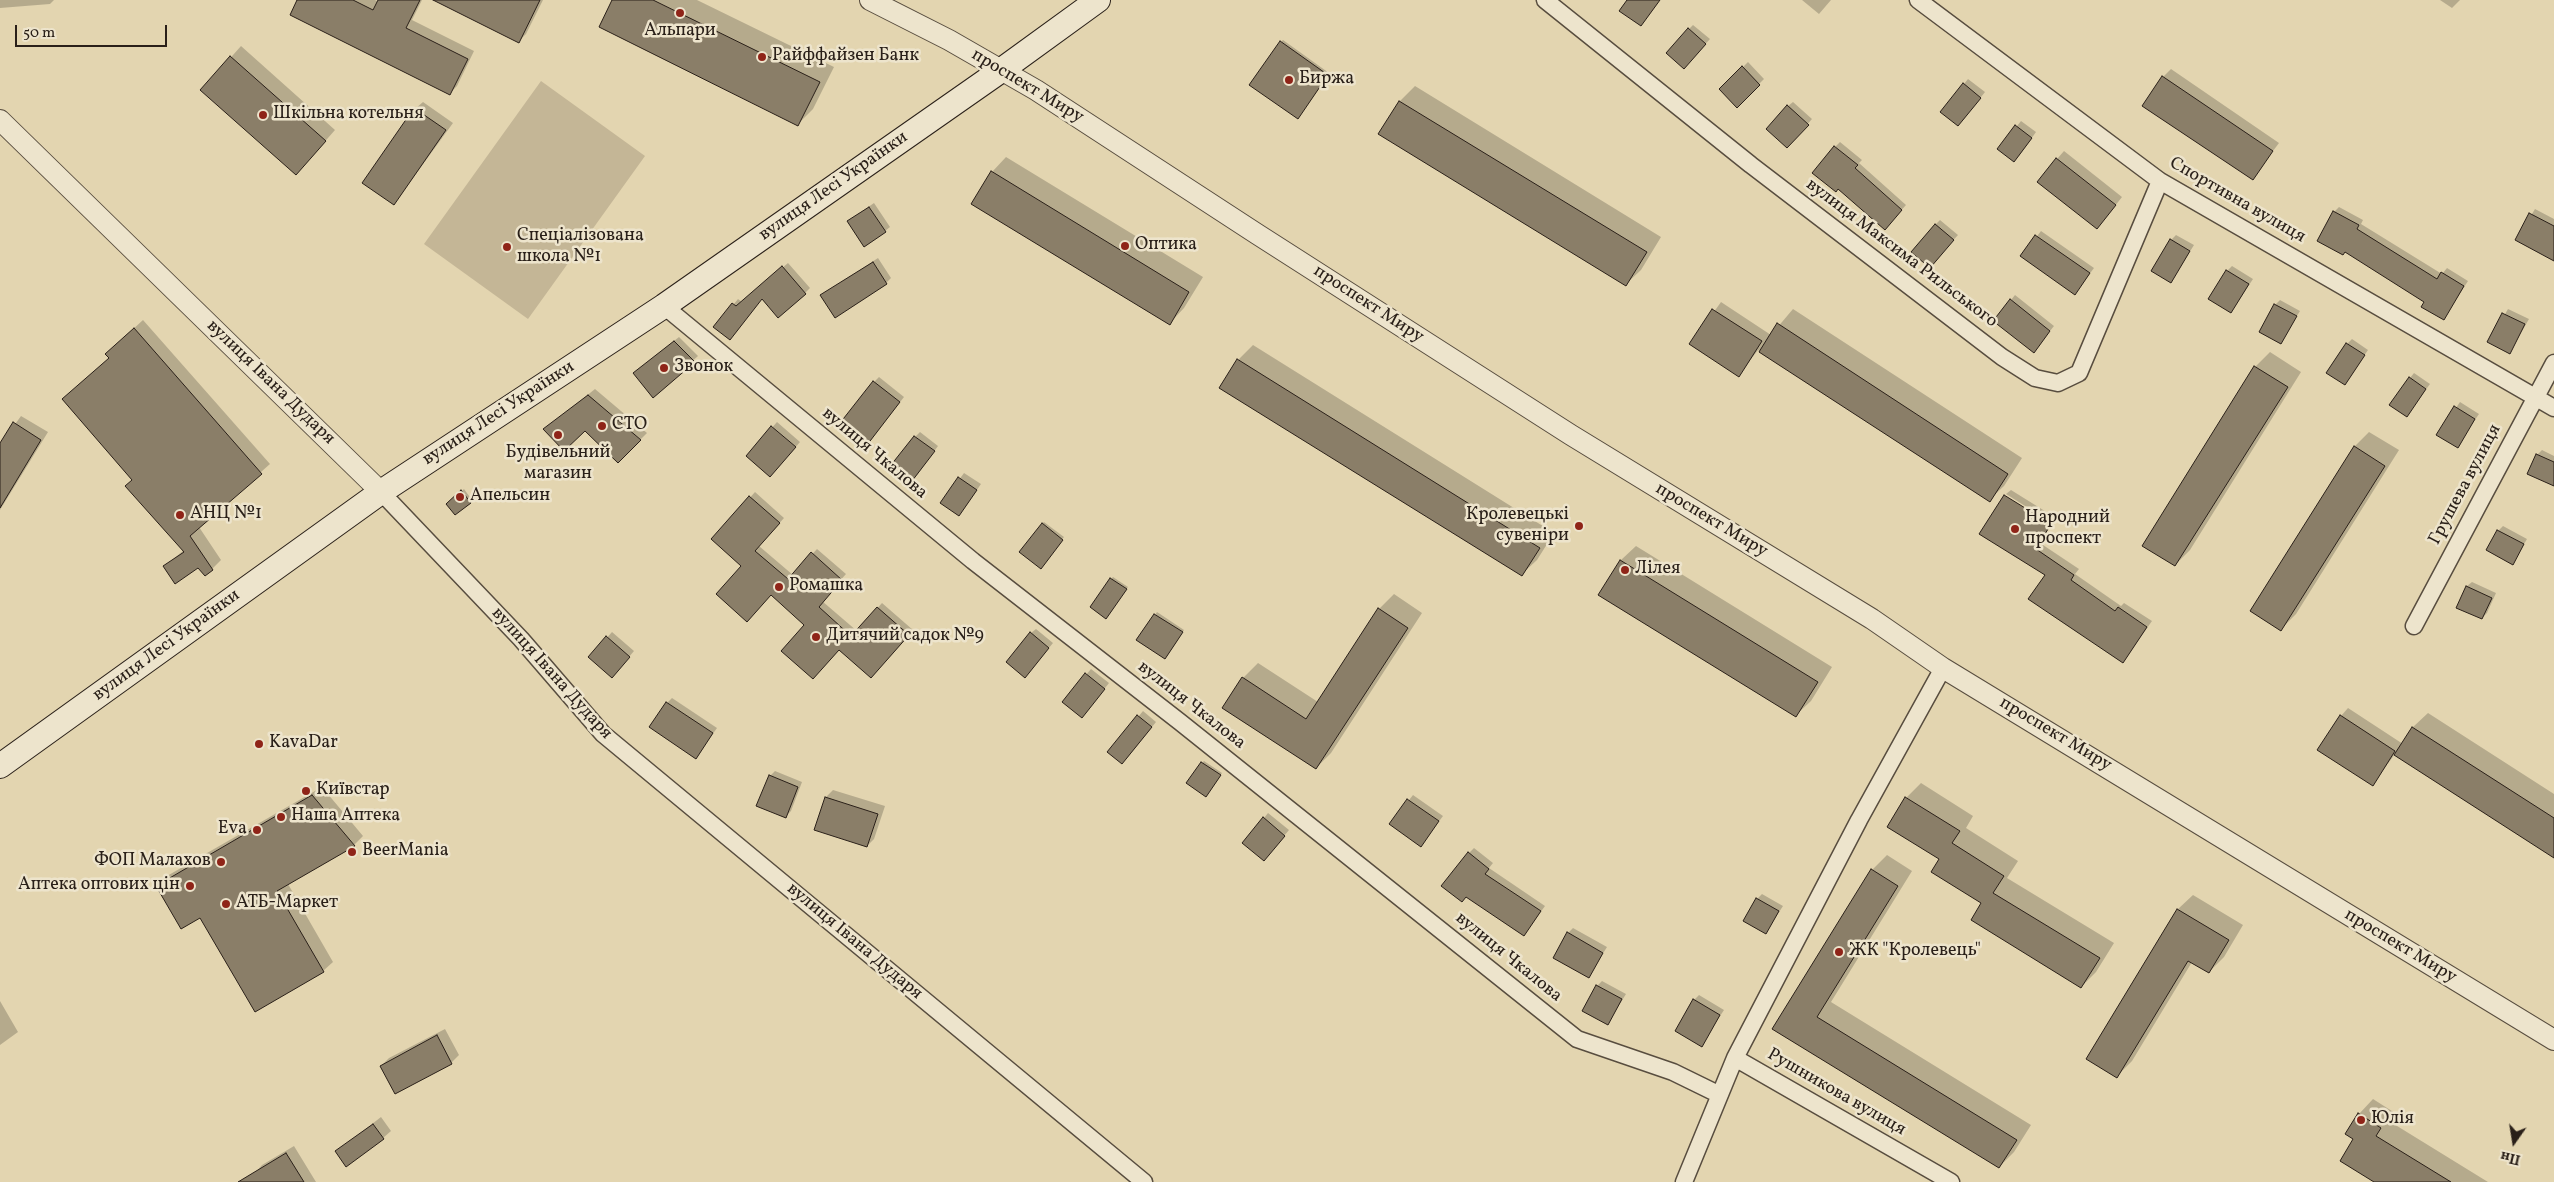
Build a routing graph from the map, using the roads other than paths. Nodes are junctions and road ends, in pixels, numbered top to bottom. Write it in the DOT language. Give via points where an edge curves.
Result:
graph roads {
  1 [pos="870,0"];
  2 [pos="1098,0"];
  3 [pos="1545,0"];
  4 [pos="1918,0"];
  5 [pos="1003,70"];
  6 [pos="0,120"];
  7 [pos="2160,181"];
  8 [pos="664,306"];
  9 [pos="2554,363"];
  10 [pos="2536,398"];
  11 [pos="2554,408"];
  12 [pos="382,492"];
  13 [pos="2414,626"];
  14 [pos="1943,668"];
  15 [pos="0,766"];
  16 [pos="2554,1040"];
  17 [pos="1734,1058"];
  18 [pos="1718,1094"];
  19 [pos="1144,1182"];
  20 [pos="1684,1182"];
  21 [pos="1951,1182"];
  1 -- 5 [label="street, проспект Миру"];
  2 -- 5 [label="main road, вулиця Лесі Українки"];
  3 -- 7 [label="street, вулиця Максима Рильського" via="1751,164 2002,357 2035,378 2058,383 2078,373"];
  4 -- 7 [label="street, Спортивна вулиця"];
  5 -- 8 [label="main road, вулиця Лесі Українки"];
  5 -- 14 [label="street, проспект Миру" via="1571,435 1872,618"];
  6 -- 12 [label="street, вулиця Івана Дударя"];
  7 -- 10 [label="street, Спортивна вулиця"];
  8 -- 12 [label="main road, вулиця Лесі Українки"];
  8 -- 18 [label="street, вулиця Чкалова" via="973,561 1577,1039 1673,1072"];
  9 -- 10 [label="street, Грушева вулиця"];
  10 -- 11 [label="street, Спортивна вулиця"];
  10 -- 13 [label="street, Грушева вулиця"];
  12 -- 15 [label="main road, вулиця Лесі Українки"];
  12 -- 19 [label="street, вулиця Івана Дударя" via="521,639 603,734"];
  14 -- 16 [label="street, проспект Миру"];
  14 -- 17 [label="street"];
  17 -- 18 [label="street"];
  17 -- 21 [label="street, Рушникова вулиця"];
  18 -- 20 [label="street"];
}
